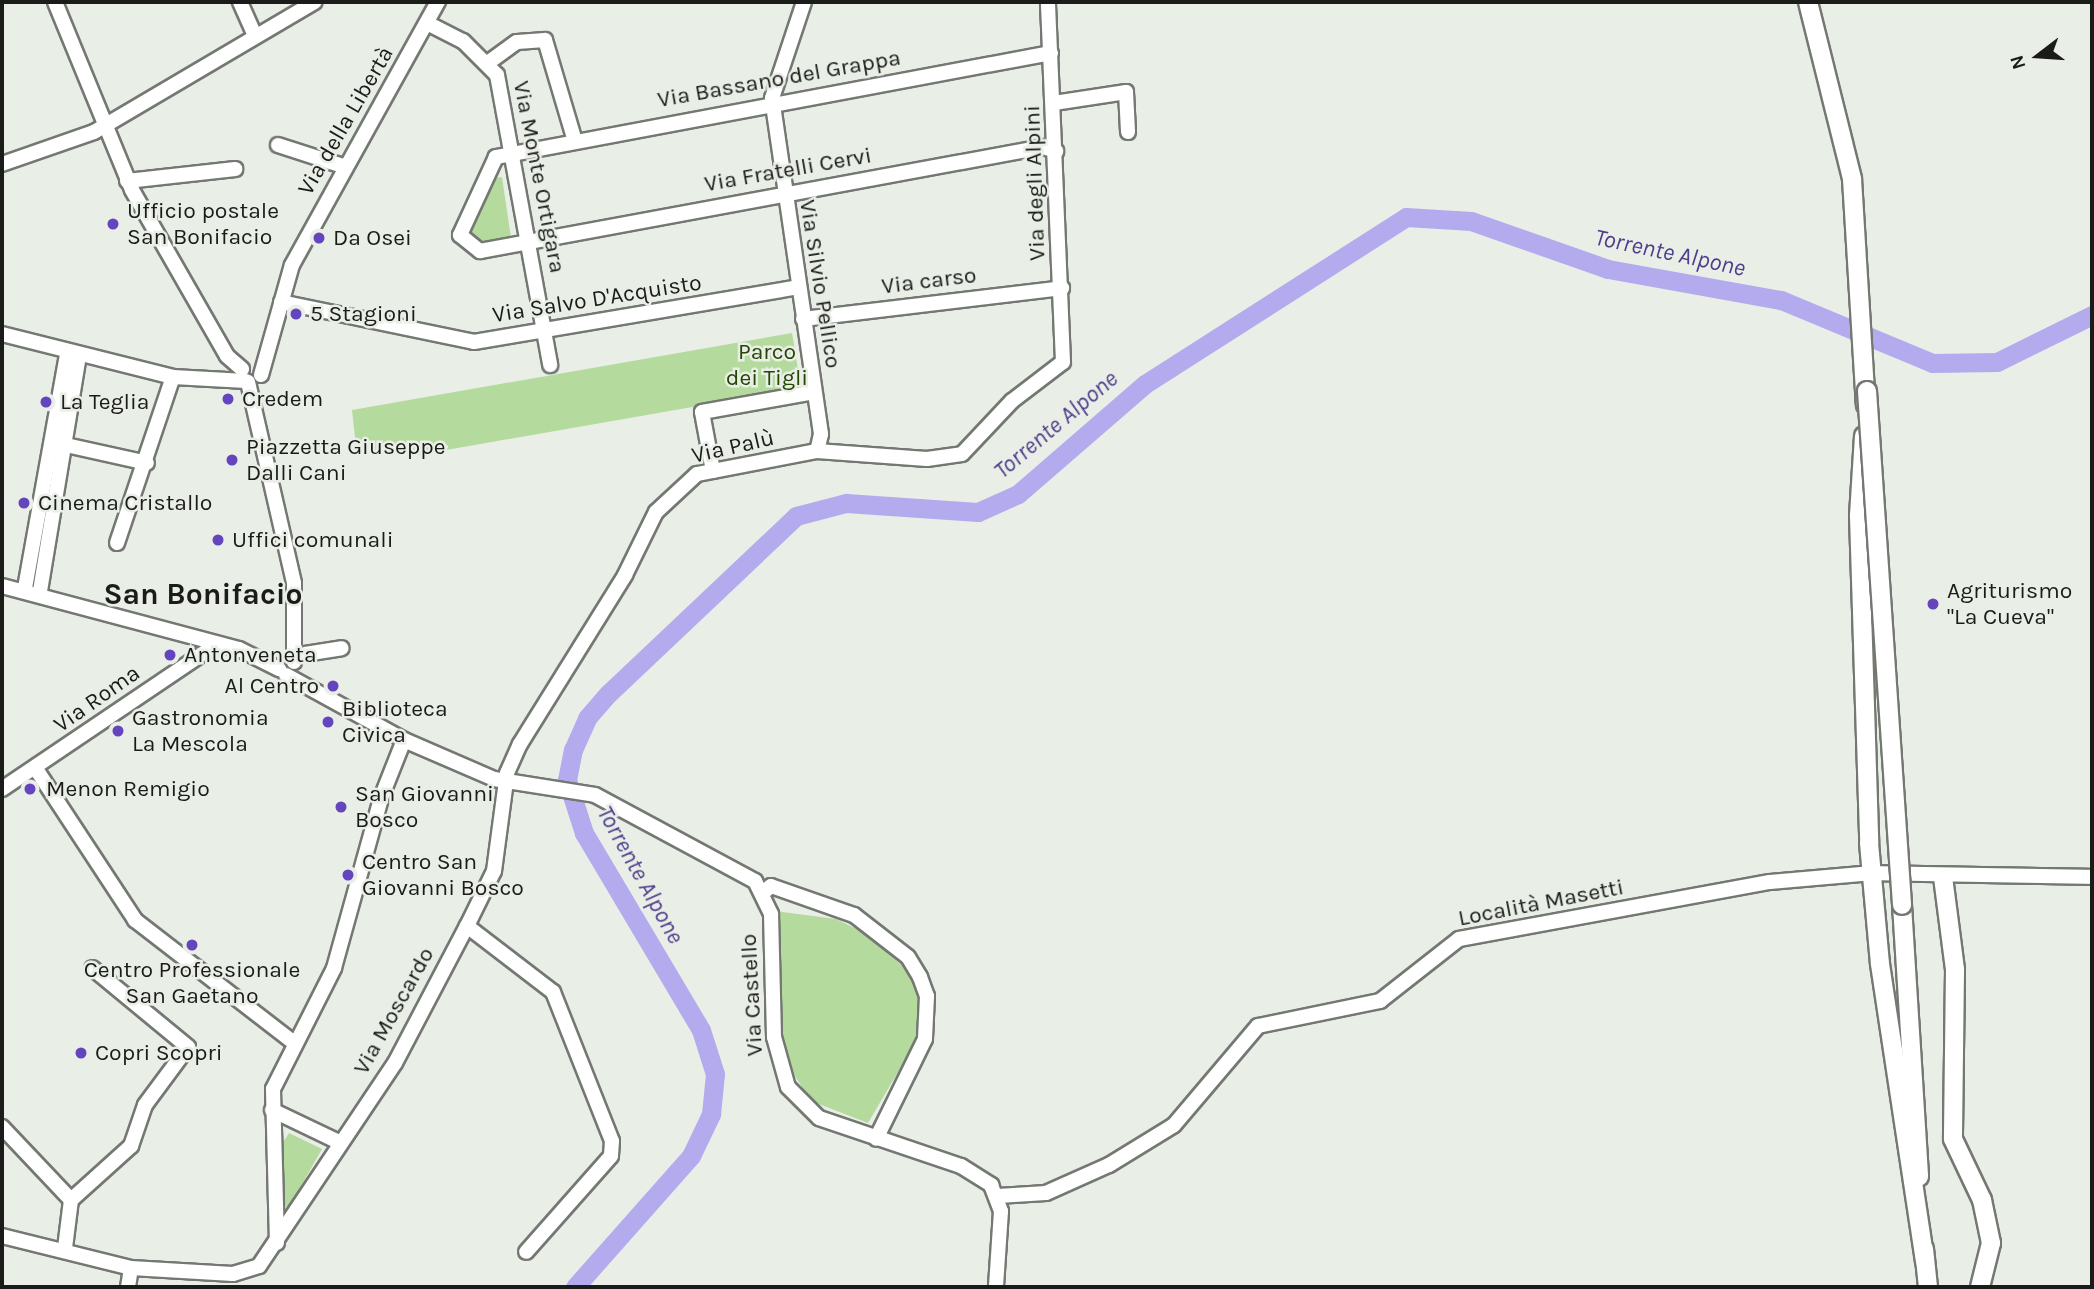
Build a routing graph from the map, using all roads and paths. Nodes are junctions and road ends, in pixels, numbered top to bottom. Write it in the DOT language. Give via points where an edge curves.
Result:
graph roads {
  1 [pos="55,2"];
  2 [pos="240,2"];
  3 [pos="315,2"];
  4 [pos="438,2"];
  5 [pos="448,2"];
  6 [pos="804,2"];
  7 [pos="1048,2"];
  8 [pos="1808,2"];
  9 [pos="433,25"];
  10 [pos="255,35"];
  11 [pos="1051,53"];
  12 [pos="489,62"];
  13 [pos="1054,103"];
  14 [pos="772,105"];
  15 [pos="103,125"];
  16 [pos="1128,132"];
  17 [pos="574,138"];
  18 [pos="278,145"];
  19 [pos="1056,151"];
  20 [pos="514,152"];
  21 [pos="2,164"];
  22 [pos="346,167"];
  23 [pos="235,169"];
  24 [pos="127,181"];
  25 [pos="783,193"];
  26 [pos="528,242"];
  27 [pos="798,288"];
  28 [pos="1062,288"];
  29 [pos="281,302"];
  30 [pos="803,319"];
  31 [pos="545,331"];
  32 [pos="2,334"];
  33 [pos="73,355"];
  34 [pos="1063,362"];
  35 [pos="550,365"];
  36 [pos="173,377"];
  37 [pos="250,377"];
  38 [pos="1867,391"];
  39 [pos="814,392"];
  40 [pos="59,443"];
  41 [pos="817,451"];
  42 [pos="147,463"];
  43 [pos="713,471"];
  44 [pos="117,542"];
  45 [pos="2,586"];
  46 [pos="32,590"];
  47 [pos="217,644"];
  48 [pos="342,648"];
  49 [pos="290,663"];
  50 [pos="404,740"];
  51 [pos="36,769"];
  52 [pos="508,783"];
  53 [pos="2,789"];
  54 [pos="1873,873"];
  55 [pos="1943,877"];
  56 [pos="2092,877"];
  57 [pos="764,892"];
  58 [pos="467,926"];
  59 [pos="92,968"];
  60 [pos="293,1042"];
  61 [pos="272,1110"];
  62 [pos="2,1126"];
  63 [pos="876,1139"];
  64 [pos="341,1143"];
  65 [pos="998,1196"];
  66 [pos="71,1200"];
  67 [pos="2,1236"];
  68 [pos="277,1243"];
  69 [pos="65,1248"];
  70 [pos="526,1252"];
  71 [pos="1925,1261"];
  72 [pos="131,1268"];
  73 [pos="128,1287"];
  74 [pos="996,1287"];
  75 [pos="1928,1287"];
  76 [pos="1980,1287"];
  1 -- 15 [label="street"];
  2 -- 10 [label="street"];
  3 -- 10 [label="street"];
  4 -- 9 [label="street, Via della Libertà"];
  5 -- 9 [label="street"];
  6 -- 14 [label="street, Via Silvio Pellico"];
  7 -- 11 [label="street, Via degli Alpini"];
  8 -- 38 [label="main road" via="1852,179"];
  9 -- 12 [label="street, Via Monte Ortigara"];
  9 -- 22 [label="street, Via della Libertà"];
  10 -- 15 [label="street"];
  11 -- 13 [label="street, Via degli Alpini"];
  11 -- 14 [label="street, Via Bassano del Grappa"];
  12 -- 17 [label="street" via="517,42 545,40"];
  12 -- 20 [label="street, Via Monte Ortigara"];
  13 -- 16 [label="street" via="1126,92"];
  13 -- 19 [label="street, Via degli Alpini"];
  14 -- 17 [label="street, Via Bassano del Grappa"];
  14 -- 25 [label="street, Via Silvio Pellico"];
  15 -- 21 [label="street"];
  15 -- 24 [label="street"];
  17 -- 20 [label="street, Via Bassano del Grappa"];
  18 -- 22 [label="street"];
  19 -- 25 [label="street, Via Fratelli Cervi" via="1043,147"];
  19 -- 28 [label="street, Via degli Alpini"];
  20 -- 26 [label="street, Via Monte Ortigara"];
  20 -- 26 [label="street, Via Fratelli Cervi" via="492,162 461,225 464,243 480,251"];
  22 -- 29 [label="street, Via della Libertà" via="292,265"];
  23 -- 24 [label="street"];
  24 -- 37 [label="street" via="228,356"];
  25 -- 26 [label="street, Via Fratelli Cervi"];
  25 -- 27 [label="street, Via Silvio Pellico"];
  26 -- 31 [label="street, Via Monte Ortigara"];
  27 -- 30 [label="street, Via Silvio Pellico"];
  27 -- 31 [label="street, Via Salvo D'Acquisto"];
  28 -- 30 [label="street, Via carso"];
  28 -- 34 [label="street, Via degli Alpini"];
  29 -- 31 [label="street, Via Salvo D'Acquisto" via="474,342"];
  29 -- 37 [label="street, Via della Libertà" via="271,343"];
  30 -- 39 [label="street, Via Silvio Pellico"];
  31 -- 35 [label="street, Via Monte Ortigara"];
  32 -- 33 [label="street"];
  33 -- 36 [label="street"];
  33 -- 40 [label="street"];
  34 -- 41 [label="street, Via Palù" via="1012,401 962,454 927,459"];
  36 -- 37 [label="street" via="226,381"];
  36 -- 42 [label="street"];
  37 -- 49 [label="street" via="289,553 296,631"];
  38 -- 54 [label="main road, bridge" via="1859,516"];
  38 -- 71 [label="main road, bridge"];
  39 -- 41 [label="street, Via Silvio Pellico" via="821,434"];
  39 -- 43 [label="street" via="702,412"];
  40 -- 42 [label="street"];
  40 -- 46 [label="street"];
  41 -- 43 [label="street, Via Palù"];
  42 -- 44 [label="street"];
  43 -- 52 [label="street, Via Palù" via="678,487 656,512 625,575 532,718"];
  45 -- 46 [label="street"];
  46 -- 47 [label="street"];
  47 -- 49 [label="street"];
  47 -- 51 [label="street, Via Roma"];
  48 -- 49 [label="street"];
  49 -- 50 [label="street" via="316,691"];
  50 -- 52 [label="street"];
  50 -- 60 [label="street" via="381,798 334,968"];
  51 -- 53 [label="street, Via Roma"];
  51 -- 60 [label="street" via="135,920"];
  52 -- 57 [label="street" via="583,793 735,868"];
  52 -- 58 [label="street, Via Moscardo" via="494,872"];
  54 -- 55 [label="street, Località Masetti"];
  54 -- 65 [label="street, Località Masetti" via="1720,889 1460,939 1381,1001 1258,1026 1174,1125 1109,1165 1046,1193"];
  54 -- 71 [label="main road" via="1882,977"];
  55 -- 56 [label="street, Località Masetti"];
  55 -- 76 [label="main road" via="1955,970 1953,1139 1982,1200 1991,1243"];
  57 -- 63 [label="street, Via Castello" via="771,914 771,1000 781,1073 809,1112"];
  57 -- 63 [label="street" via="771,886 854,915 908,957 920,977 927,996 925,1039"];
  58 -- 64 [label="street, Via Moscardo" via="395,1063"];
  58 -- 70 [label="street" via="553,992 612,1141 611,1156"];
  59 -- 66 [label="street" via="188,1047 145,1105 131,1146"];
  60 -- 61 [label="street" via="274,1089"];
  61 -- 64 [label="street"];
  61 -- 68 [label="street"];
  62 -- 66 [label="street"];
  63 -- 65 [label="street, Via Castello" via="961,1166"];
  64 -- 68 [label="street, Via Moscardo"];
  65 -- 74 [label="street"];
  66 -- 69 [label="street"];
  67 -- 69 [label="street, Via Moscardo"];
  68 -- 72 [label="street, Via Moscardo" via="259,1266 243,1273"];
  69 -- 72 [label="street, Via Moscardo"];
  71 -- 75 [label="main road"];
  72 -- 73 [label="street"];
}
